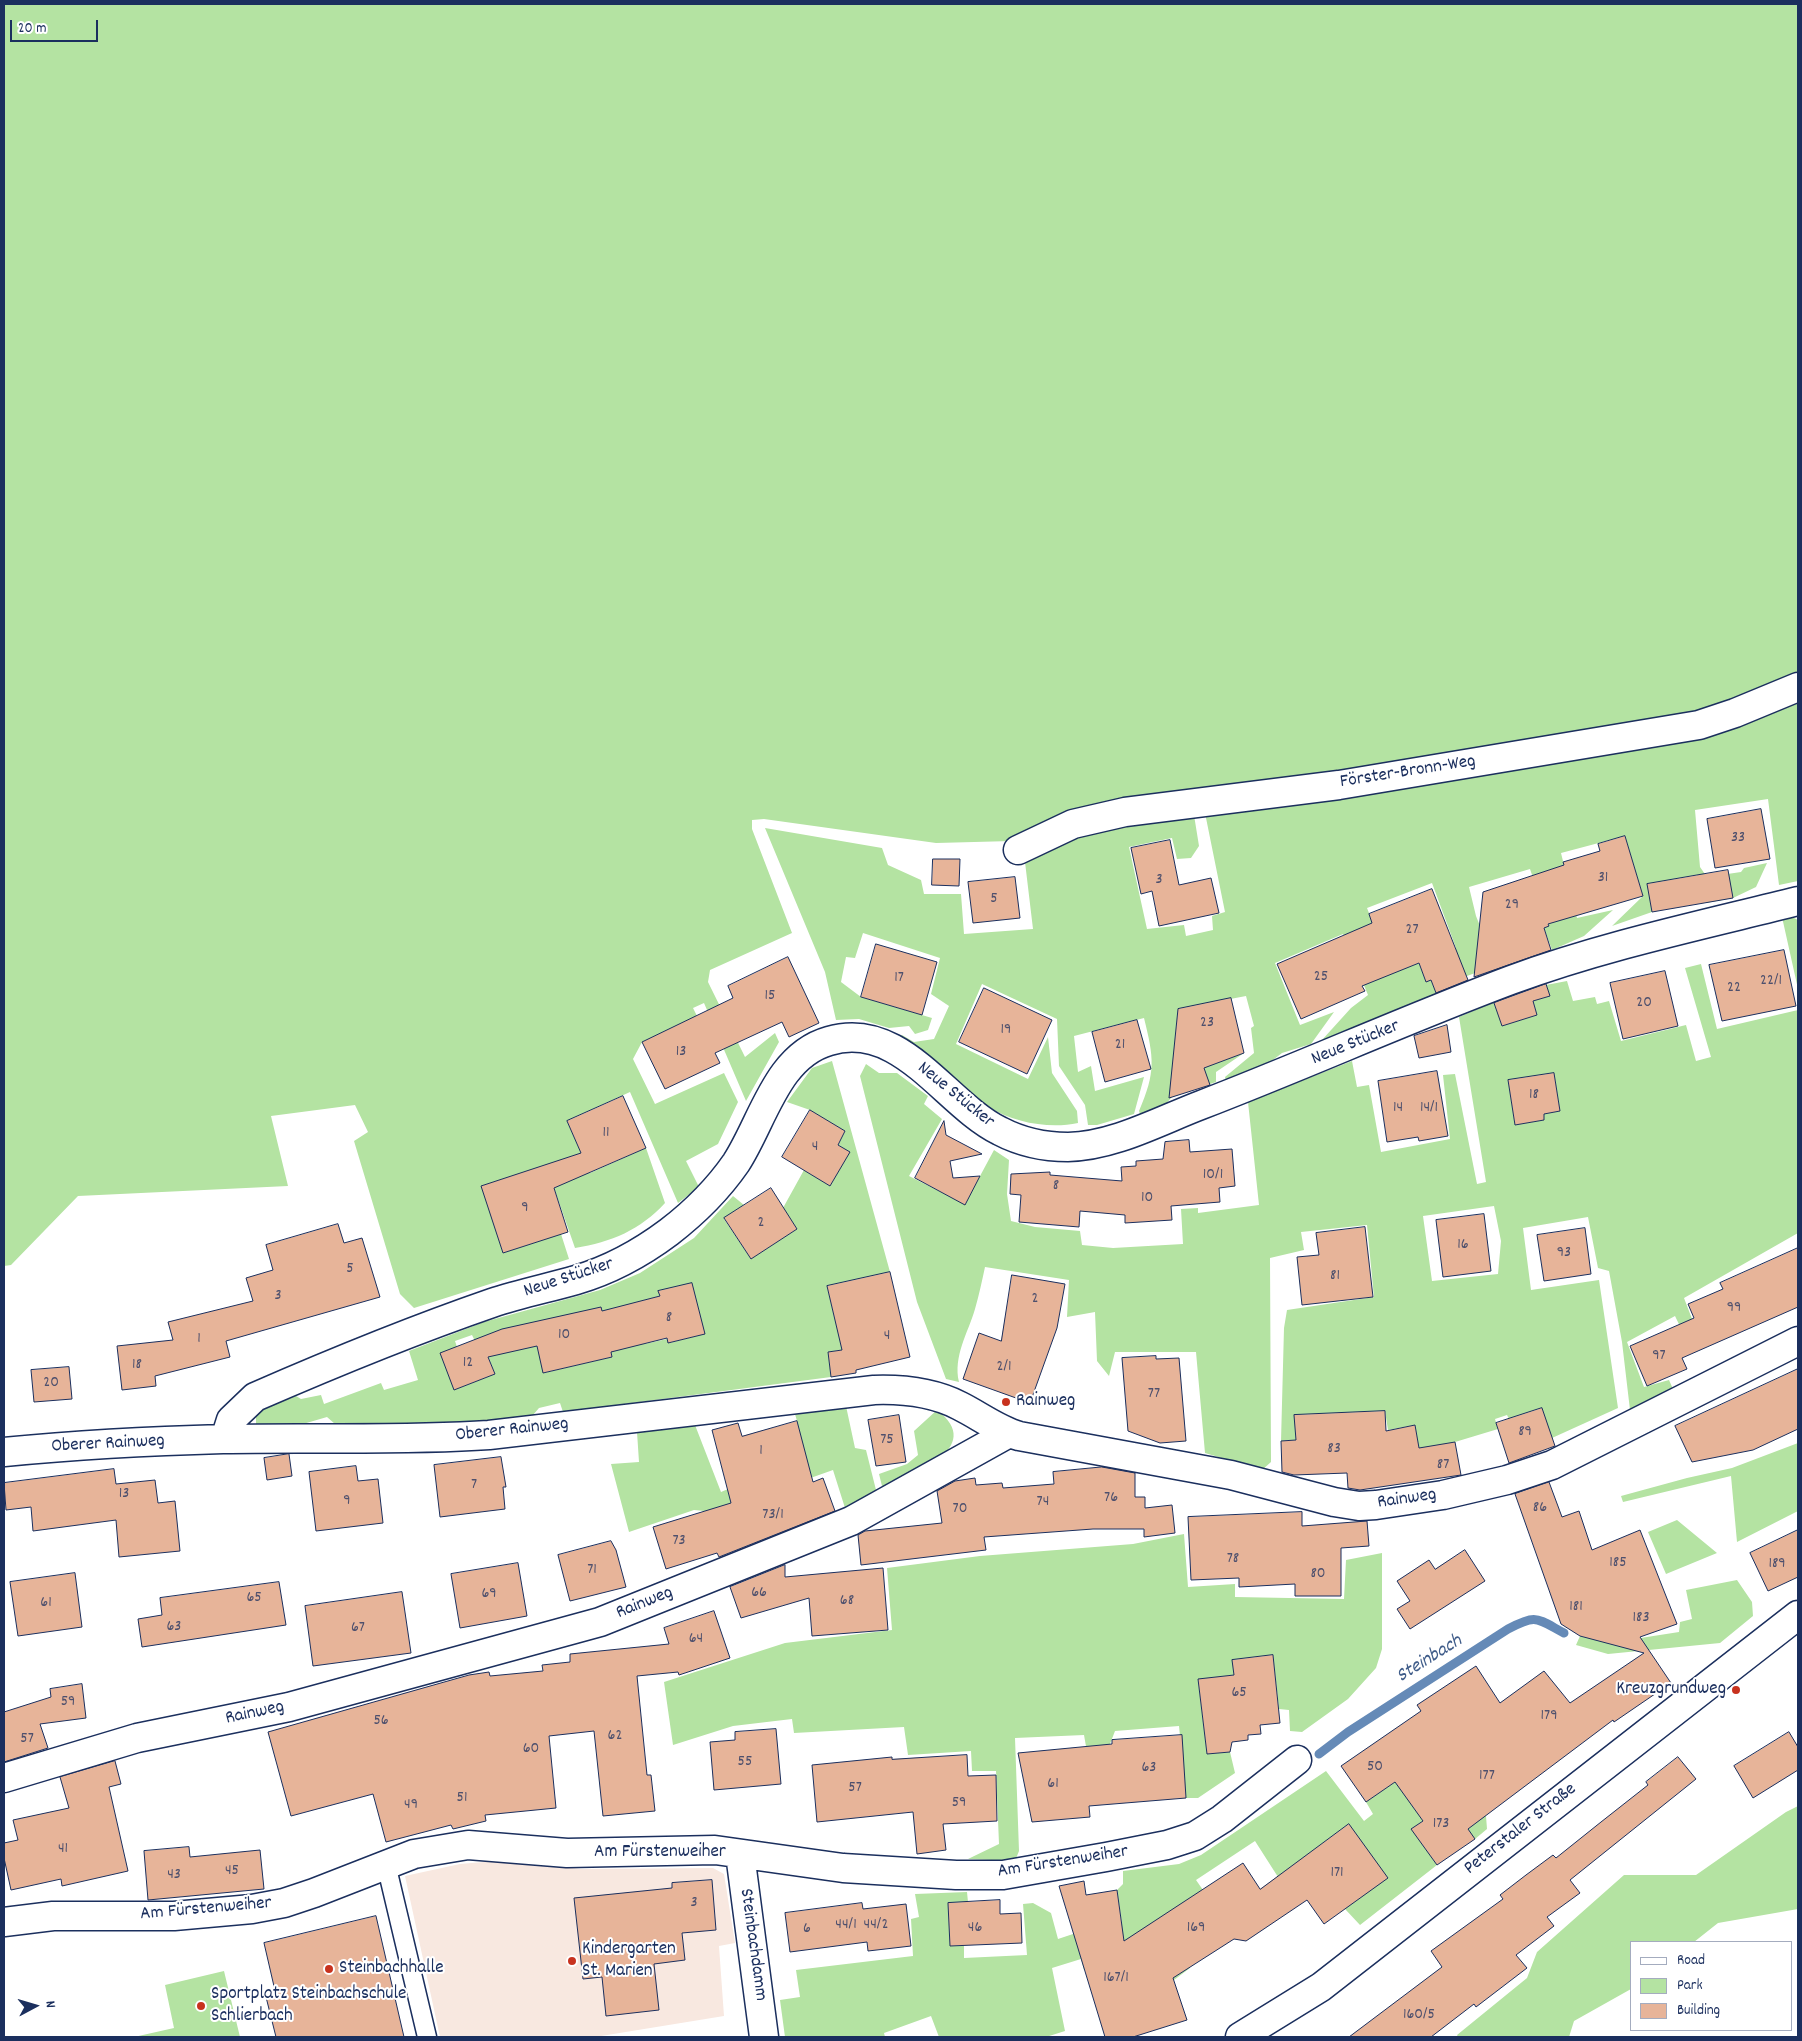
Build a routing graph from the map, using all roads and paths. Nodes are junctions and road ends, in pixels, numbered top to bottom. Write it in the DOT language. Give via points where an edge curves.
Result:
graph roads {
  1 [pos="1798,687"];
  2 [pos="1018,850"];
  3 [pos="1798,901"];
  4 [pos="1798,1341"];
  5 [pos="1009,1433"];
  6 [pos="225,1439"];
  7 [pos="4,1452"];
  8 [pos="1798,1615"];
  9 [pos="1297,1760"];
  10 [pos="4,1778"];
  11 [pos="740,1854"];
  12 [pos="386,1864"];
  13 [pos="4,1922"];
  14 [pos="427,2037"];
  15 [pos="764,2037"];
  16 [pos="1240,2037"];
  1 -- 2 [label="street, Förster-Bronn-Weg" via="1699,725 1339,785 1125,812 1072,824"];
  3 -- 6 [label="street, Neue Stücker" via="1601,952 1513,980 1286,1072 1090,1145 1047,1146 1021,1140 975,1115 896,1050 867,1039 826,1041 806,1052 778,1083 738,1159 712,1193 655,1242 596,1273 454,1316 255,1397 231,1420"];
  4 -- 5 [label="street, Rainweg" via="1552,1465 1507,1480 1443,1495 1376,1505 1334,1502 1231,1475"];
  5 -- 6 [label="street, Oberer Rainweg" via="938,1397 890,1389 489,1435"];
  5 -- 10 [label="street, Rainweg" via="851,1521 600,1622 289,1707 137,1738"];
  6 -- 7 [label="street, Oberer Rainweg"];
  8 -- 16 [label="street, Peterstaler Straße" via="1321,1987"];
  9 -- 11 [label="street, Am Fürstenweiher" via="1195,1836 1167,1845 1002,1875 842,1868"];
  11 -- 12 [label="street, Am Fürstenweiher" via="688,1850 567,1853 468,1846 414,1854"];
  11 -- 15 [label="street, Steinbachdamm"];
  12 -- 13 [label="street, Am Fürstenweiher" via="292,1901 246,1910 174,1916 45,1916"];
  12 -- 14 [label="lane"];
}
